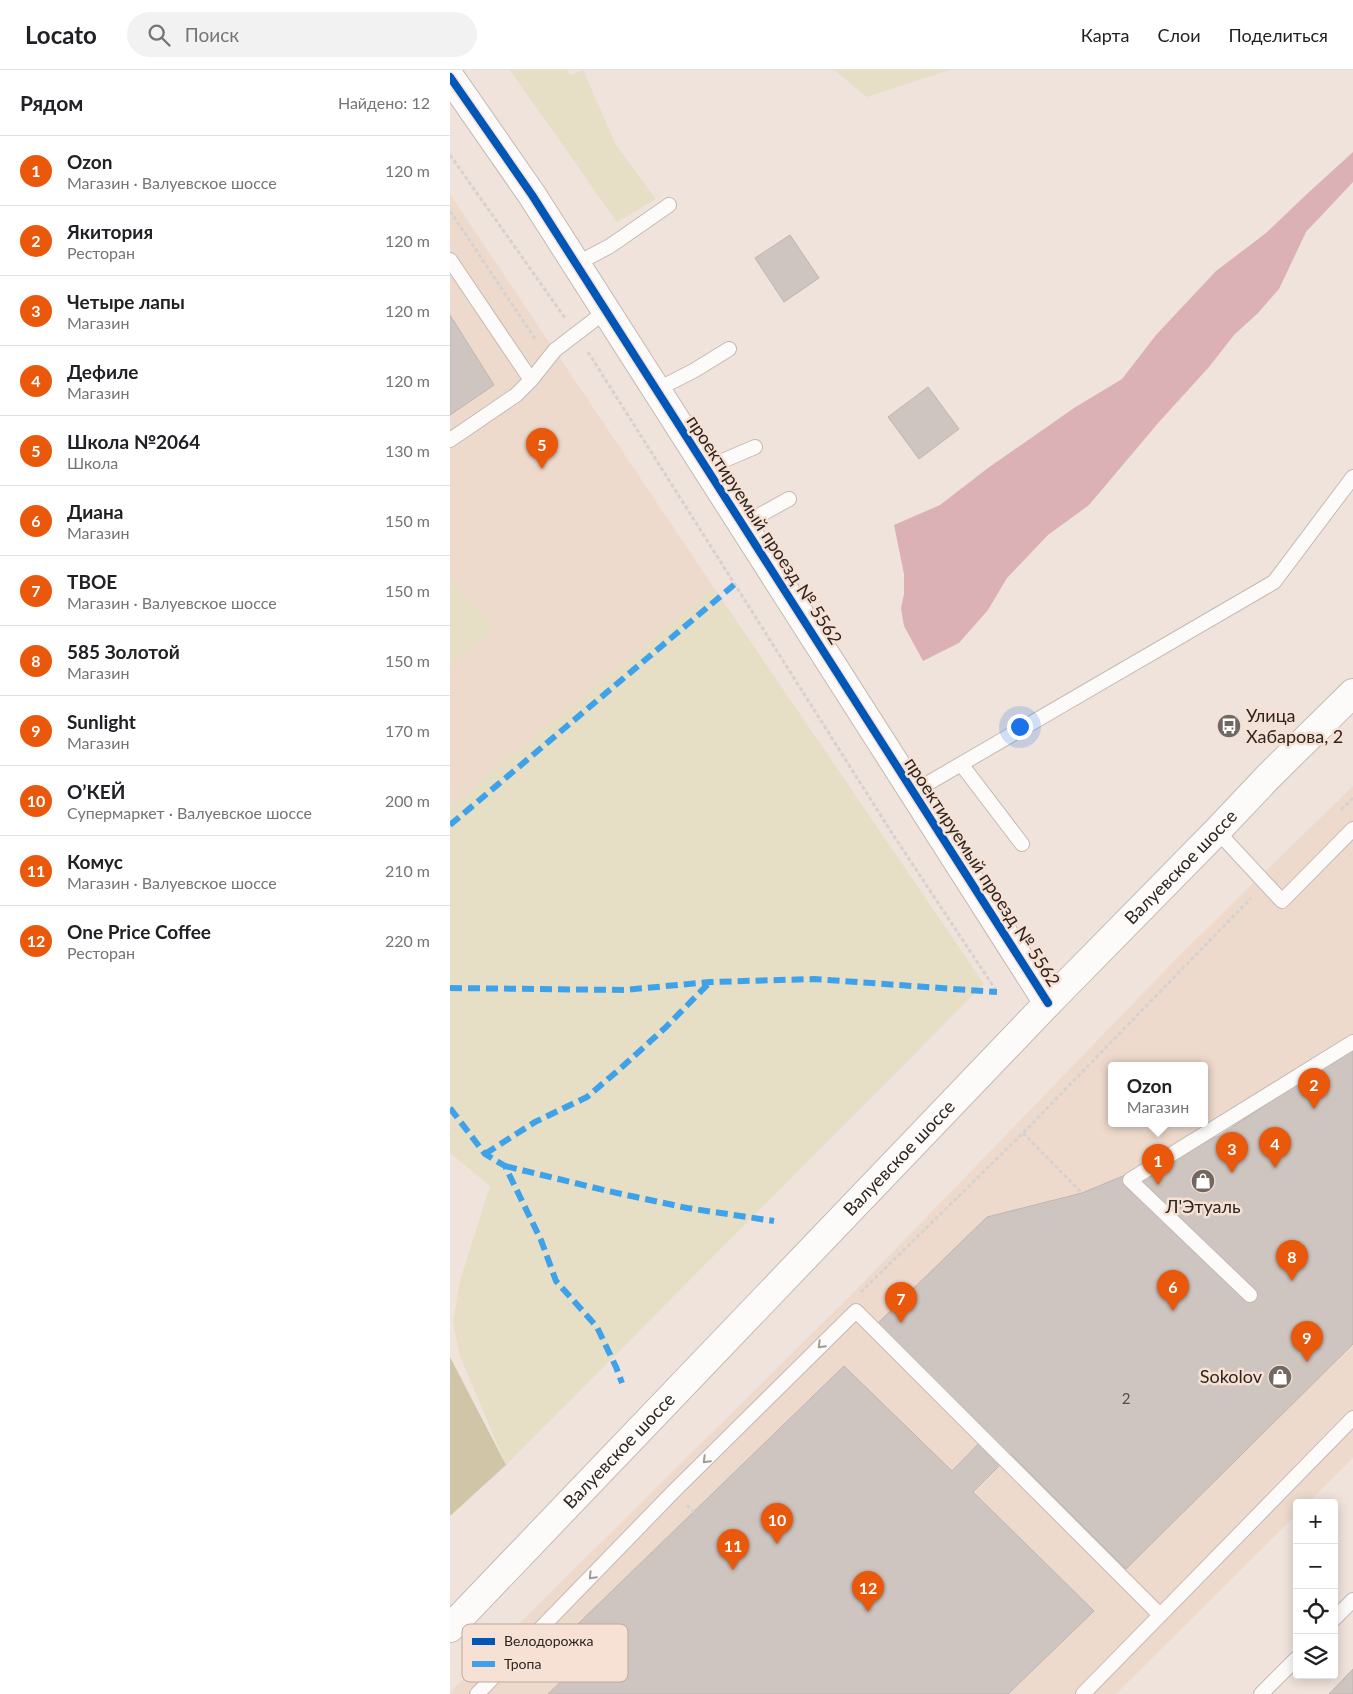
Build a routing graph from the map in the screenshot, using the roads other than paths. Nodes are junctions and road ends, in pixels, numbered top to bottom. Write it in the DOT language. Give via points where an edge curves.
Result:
graph roads {
  1 [pos="450,77"];
  2 [pos="669,205"];
  3 [pos="450,260"];
  4 [pos="576,264"];
  5 [pos="606,311"];
  6 [pos="728,349"];
  7 [pos="531,380"];
  8 [pos="656,390"];
  9 [pos="450,440"];
  10 [pos="755,447"];
  11 [pos="706,468"];
  12 [pos="1353,477"];
  13 [pos="789,499"];
  14 [pos="742,525"];
  15 [pos="1353,693"];
  16 [pos="961,764"];
  17 [pos="913,792"];
  18 [pos="1353,829"];
  19 [pos="1217,831"];
  20 [pos="1022,844"];
  21 [pos="1048,1003"];
  22 [pos="1353,1042"];
  23 [pos="1250,1295"];
  24 [pos="1353,1418"];
  25 [pos="1353,1600"];
  26 [pos="1160,1615"];
  27 [pos="1338,1615"];
  28 [pos="545,1624"];
  29 [pos="450,1628"];
  30 [pos="1293,1662"];
  31 [pos="489,1682"];
  32 [pos="477,1694"];
  33 [pos="1082,1694"];
  34 [pos="1261,1694"];
  1 -- 4 [label="main road, проектируемый проезд № 5562"];
  2 -- 4 [label="lane" via="610,246"];
  3 -- 7 [label="lane"];
  4 -- 5 [label="main road, проектируемый проезд № 5562"];
  5 -- 7 [label="lane" via="555,350"];
  5 -- 8 [label="main road, проектируемый проезд № 5562"];
  6 -- 8 [label="lane"];
  7 -- 9 [label="lane" via="516,395"];
  8 -- 11 [label="main road, проектируемый проезд № 5562"];
  10 -- 11 [label="lane"];
  11 -- 14 [label="main road, проектируемый проезд № 5562"];
  12 -- 16 [label="lane" via="1274,582"];
  13 -- 14 [label="lane"];
  14 -- 17 [label="main road, проектируемый проезд № 5562"];
  15 -- 19 [label="main road, Валуевское шоссе"];
  16 -- 17 [label="lane"];
  16 -- 20 [label="lane"];
  17 -- 21 [label="main road, проектируемый проезд № 5562"];
  18 -- 19 [label="lane" via="1282,901"];
  19 -- 21 [label="main road, Валуевское шоссе"];
  21 -- 29 [label="main road, Валуевское шоссе"];
  22 -- 23 [label="lane" via="1130,1180"];
  24 -- 26 [label="lane"];
  25 -- 27 [label="lane"];
  26 -- 28 [label="lane, one-way" via="856,1311"];
  26 -- 33 [label="lane"];
  30 -- 34 [label="lane"];
  31 -- 32 [label="lane, one-way"];
}
